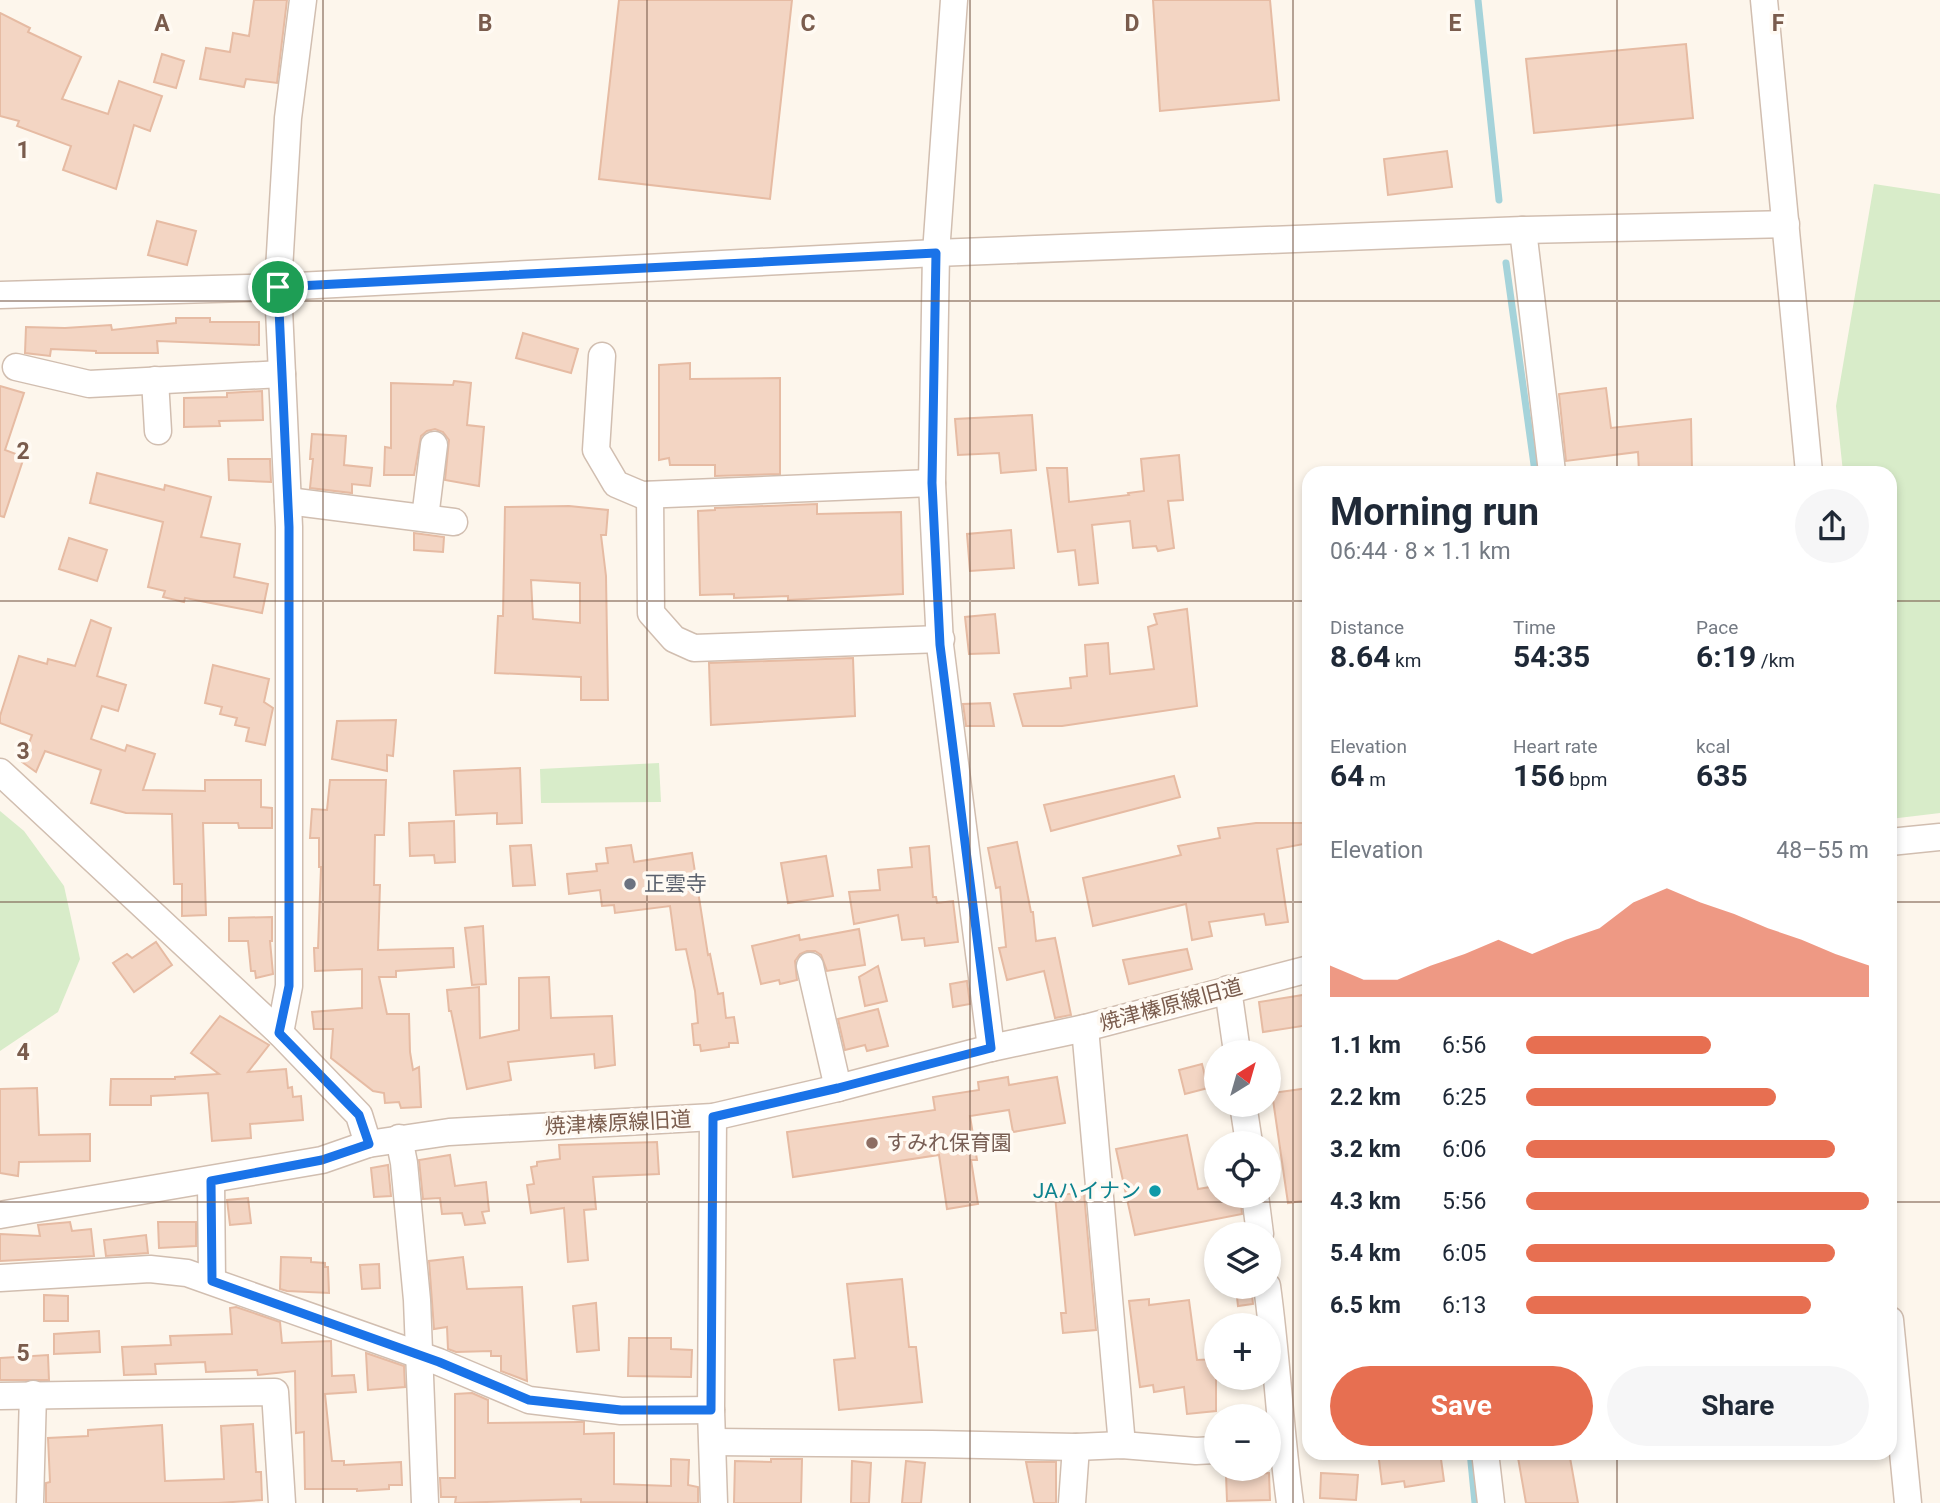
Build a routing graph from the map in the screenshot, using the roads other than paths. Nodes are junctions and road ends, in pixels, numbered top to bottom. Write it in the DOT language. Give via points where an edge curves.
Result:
graph roads {
  1 [pos="303,0"];
  2 [pos="954,0"];
  3 [pos="1764,0"];
  4 [pos="1786,224"];
  5 [pos="1523,230"];
  6 [pos="936,253"];
  7 [pos="278,287"];
  8 [pos="0,295"];
  9 [pos="602,356"];
  10 [pos="16,367"];
  11 [pos="282,374"];
  12 [pos="155,380"];
  13 [pos="158,431"];
  14 [pos="434,445"];
  15 [pos="1551,466"];
  16 [pos="1808,466"];
  17 [pos="932,483"];
  18 [pos="650,495"];
  19 [pos="288,501"];
  20 [pos="425,518"];
  21 [pos="454,522"];
  22 [pos="941,639"];
  23 [pos="0,772"];
  24 [pos="1940,837"];
  25 [pos="1897,841"];
  26 [pos="810,966"];
  27 [pos="1302,971"];
  28 [pos="1228,989"];
  29 [pos="1085,1028"];
  30 [pos="279,1033"];
  31 [pos="1235,1040"];
  32 [pos="991,1048"];
  33 [pos="838,1088"];
  34 [pos="713,1117"];
  35 [pos="399,1138"];
  36 [pos="369,1144"];
  37 [pos="211,1181"];
  38 [pos="0,1215"];
  39 [pos="0,1278"];
  40 [pos="212,1281"];
  41 [pos="1269,1299"];
  42 [pos="420,1356"];
  43 [pos="1897,1391"];
  44 [pos="33,1394"];
  45 [pos="0,1396"];
  46 [pos="1276,1404"];
  47 [pos="711,1410"];
  48 [pos="713,1442"];
  49 [pos="1122,1445"];
  50 [pos="1076,1447"];
  51 [pos="1204,1451"];
  52 [pos="1486,1460"];
  53 [pos="1281,1468"];
  54 [pos="30,1503"];
  55 [pos="282,1503"];
  56 [pos="425,1503"];
  57 [pos="714,1503"];
  58 [pos="1072,1503"];
  59 [pos="1290,1503"];
  60 [pos="1491,1503"];
  61 [pos="1908,1503"];
  1 -- 7 [label="street" via="288,118"];
  2 -- 6 [label="street"];
  3 -- 4 [label="street"];
  4 -- 5 [label="street"];
  4 -- 16 [label="street"];
  5 -- 6 [label="street"];
  5 -- 15 [label="street"];
  6 -- 7 [label="street"];
  6 -- 17 [label="street"];
  7 -- 8 [label="street"];
  7 -- 11 [label="street"];
  9 -- 18 [label="street" via="596,450 616,484"];
  10 -- 12 [label="street" via="89,384"];
  11 -- 12 [label="street"];
  11 -- 19 [label="street"];
  12 -- 13 [label="street"];
  14 -- 20 [label="street"];
  17 -- 18 [label="street"];
  17 -- 22 [label="street"];
  18 -- 22 [label="street" via="651,613 674,639 694,648"];
  19 -- 20 [label="street"];
  19 -- 30 [label="street" via="289,986"];
  20 -- 21 [label="street"];
  22 -- 32 [label="street"];
  23 -- 30 [label="street"];
  24 -- 25 [label="street"];
  26 -- 33 [label="street"];
  27 -- 28 [label="street, 焼津榛原線旧道"];
  28 -- 29 [label="street, 焼津榛原線旧道"];
  28 -- 31 [label="street"];
  29 -- 32 [label="street, 焼津榛原線旧道"];
  29 -- 49 [label="street"];
  30 -- 36 [label="street" via="359,1115"];
  32 -- 33 [label="street, 焼津榛原線旧道"];
  33 -- 34 [label="street, 焼津榛原線旧道"];
  34 -- 35 [label="street, 焼津榛原線旧道"];
  34 -- 47 [label="street"];
  35 -- 36 [label="street, 焼津榛原線旧道"];
  35 -- 42 [label="street"];
  36 -- 37 [label="street, 焼津榛原線旧道" via="322,1160"];
  37 -- 38 [label="street, 焼津榛原線旧道"];
  37 -- 40 [label="street"];
  39 -- 40 [label="street" via="150,1269"];
  40 -- 42 [label="street"];
  41 -- 46 [label="street"];
  42 -- 47 [label="street" via="529,1400 621,1410"];
  42 -- 56 [label="street"];
  43 -- 61 [label="street"];
  44 -- 45 [label="street"];
  44 -- 54 [label="street"];
  44 -- 55 [label="street" via="275,1392"];
  47 -- 48 [label="street"];
  48 -- 50 [label="street"];
  48 -- 57 [label="street"];
  49 -- 50 [label="street"];
  49 -- 51 [label="street"];
  50 -- 58 [label="street"];
  52 -- 60 [label="street"];
  53 -- 59 [label="street"];
}
